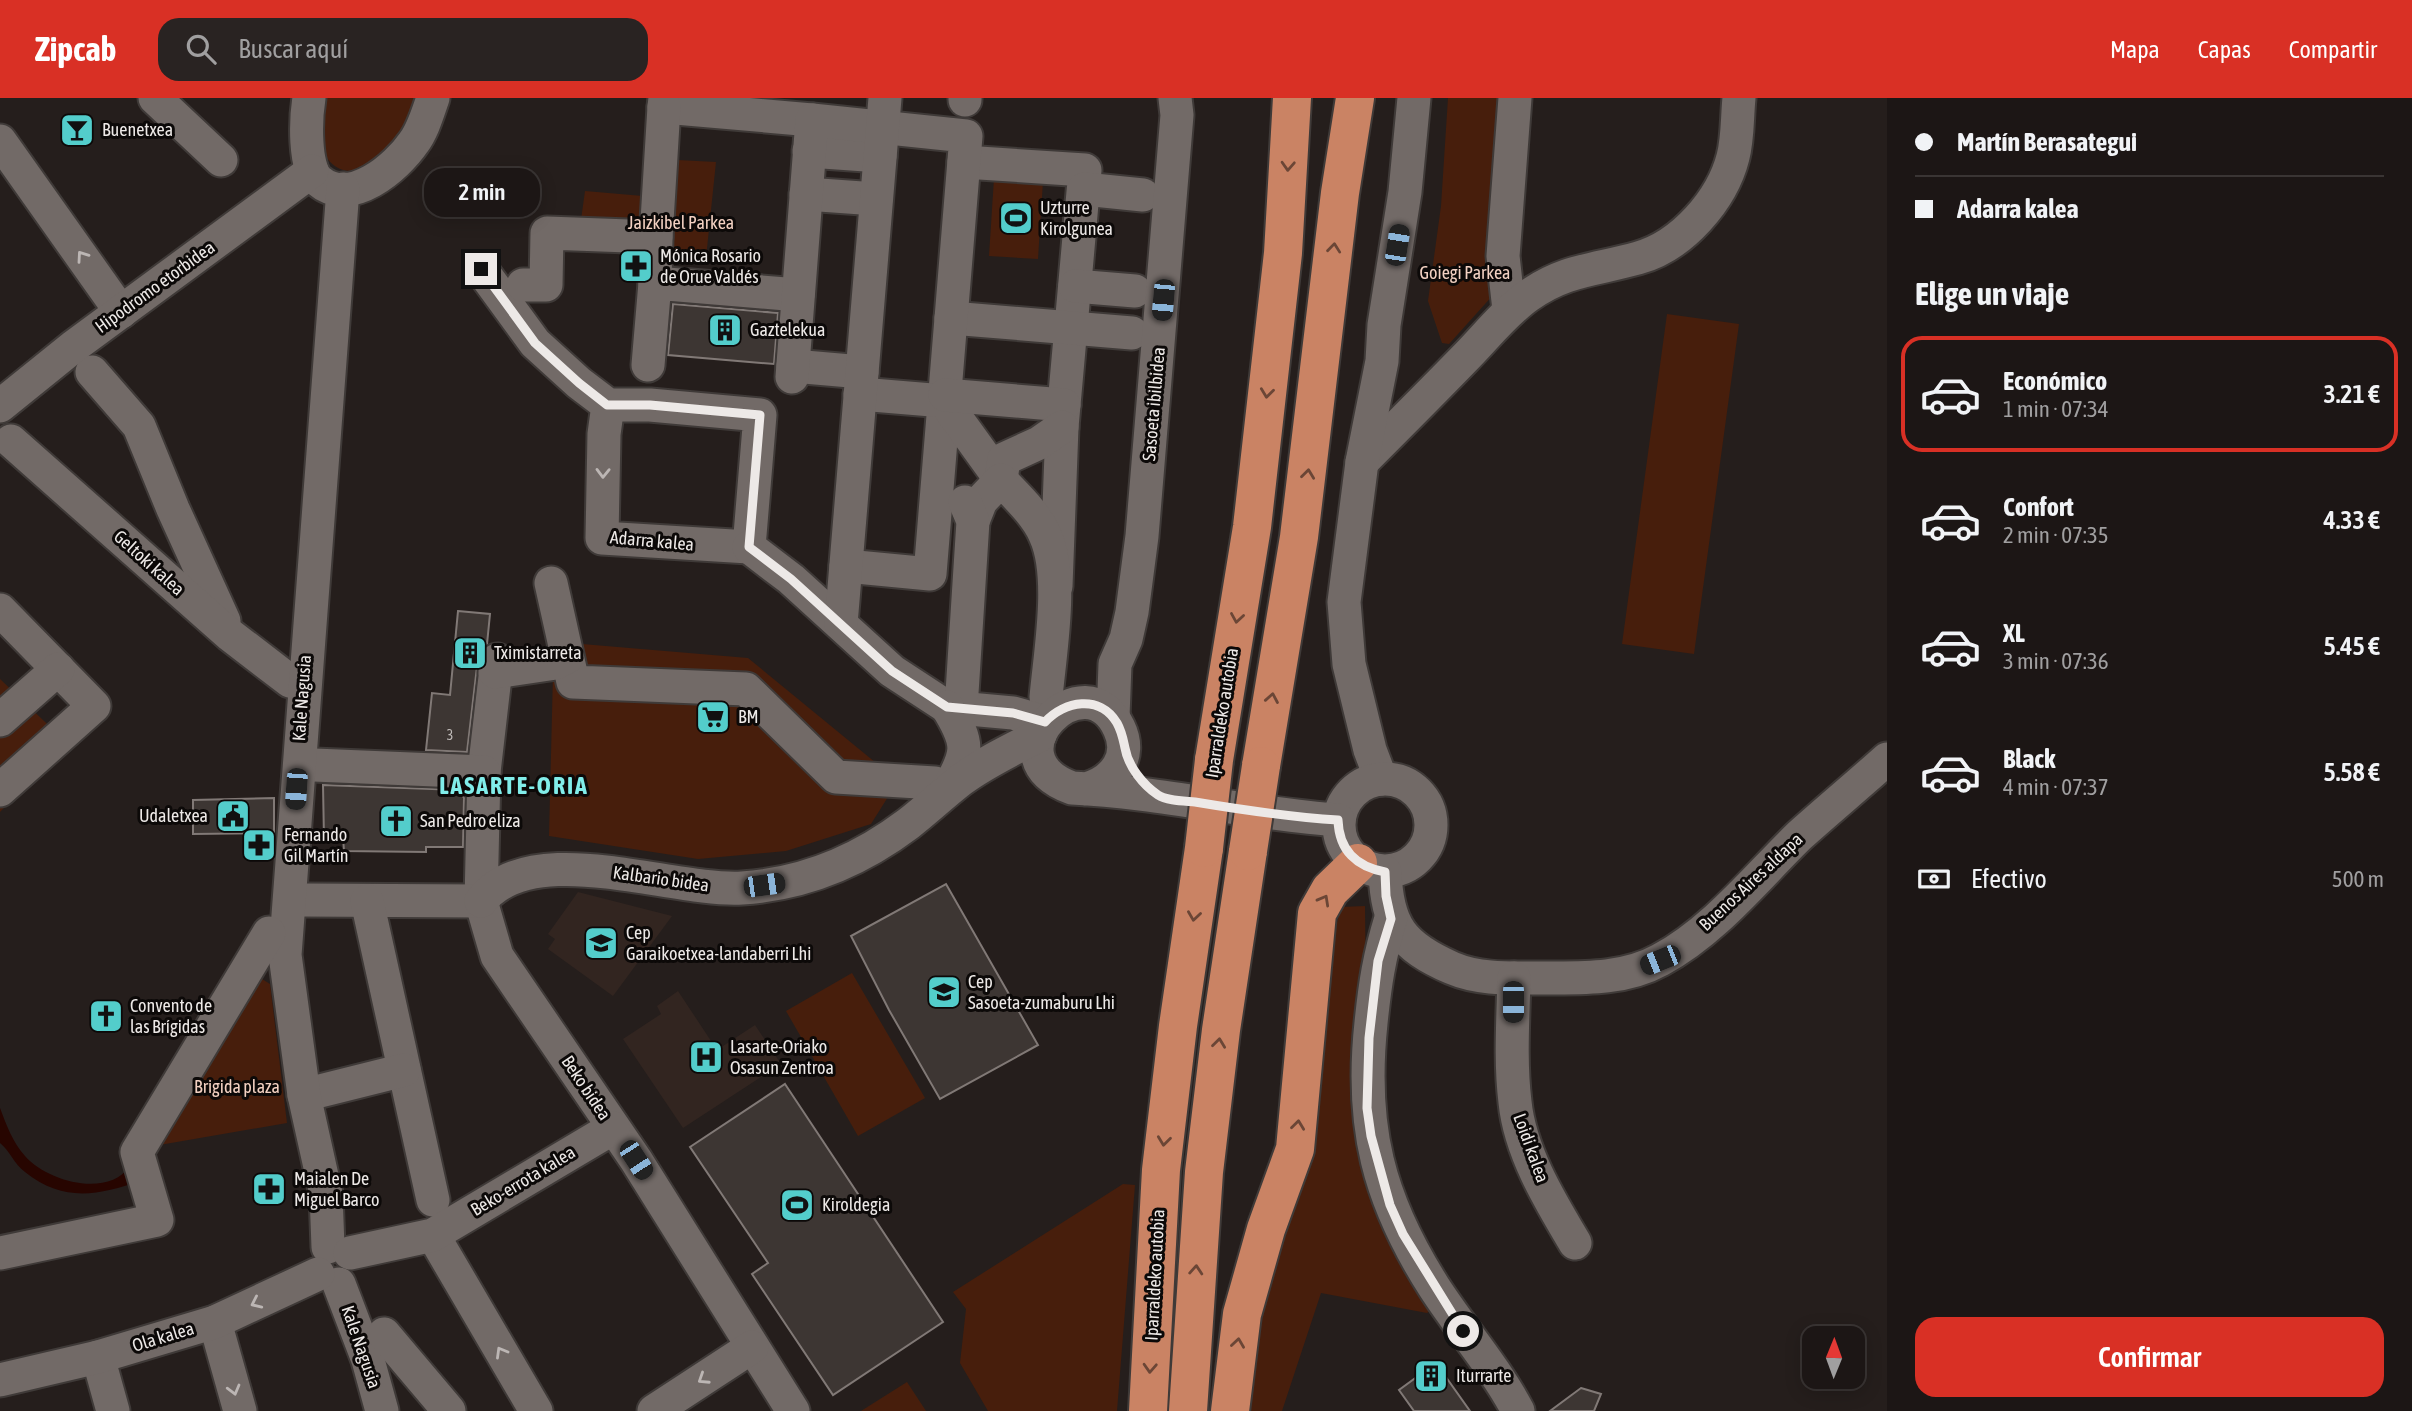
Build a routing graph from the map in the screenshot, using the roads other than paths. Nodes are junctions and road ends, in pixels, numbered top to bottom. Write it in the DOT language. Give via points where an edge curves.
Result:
graph roads {
  1 [pos="155,98"];
  2 [pos="309,98"];
  3 [pos="433,98"];
  4 [pos="1175,98"];
  5 [pos="1292,98"];
  6 [pos="1341,98"];
  7 [pos="1355,98"];
  8 [pos="1414,98"];
  9 [pos="1515,98"];
  10 [pos="1739,98"];
  11 [pos="665,102"];
  12 [pos="766,107"];
  13 [pos="882,127"];
  14 [pos="811,135"];
  15 [pos="0,141"];
  16 [pos="221,160"];
  17 [pos="964,162"];
  18 [pos="312,171"];
  19 [pos="343,189"];
  20 [pos="1084,189"];
  21 [pos="1340,193"];
  22 [pos="806,194"];
  23 [pos="1143,195"];
  24 [pos="876,199"];
  25 [pos="656,237"];
  26 [pos="481,269"];
  27 [pos="655,283"];
  28 [pos="523,285"];
  29 [pos="1075,286"];
  30 [pos="1135,290"];
  31 [pos="798,295"];
  32 [pos="1509,310"];
  33 [pos="121,312"];
  34 [pos="951,318"];
  35 [pos="1060,327"];
  36 [pos="1132,333"];
  37 [pos="1381,360"];
  38 [pos="648,365"];
  39 [pos="92,372"];
  40 [pos="861,383"];
  41 [pos="1431,393"];
  42 [pos="945,398"];
  43 [pos="607,405"];
  44 [pos="0,406"];
  45 [pos="1057,412"];
  46 [pos="11,441"];
  47 [pos="1362,462"];
  48 [pos="1001,480"];
  49 [pos="936,499"];
  50 [pos="973,521"];
  51 [pos="749,547"];
  52 [pos="846,566"];
  53 [pos="551,583"];
  54 [pos="1056,586"];
  55 [pos="841,624"];
  56 [pos="7,629"];
  57 [pos="230,635"];
  58 [pos="568,657"];
  59 [pos="1115,664"];
  60 [pos="58,669"];
  61 [pos="290,681"];
  62 [pos="955,700"];
  63 [pos="1113,717"];
  64 [pos="0,720"];
  65 [pos="1048,725"];
  66 [pos="1124,748"];
  67 [pos="1887,759"];
  68 [pos="314,765"];
  69 [pos="484,772"];
  70 [pos="1381,779"];
  71 [pos="940,788"];
  72 [pos="1086,789"];
  73 [pos="0,790"];
  74 [pos="1160,796"];
  75 [pos="1338,820"];
  76 [pos="1372,867"];
  77 [pos="303,900"];
  78 [pos="367,901"];
  79 [pos="481,901"];
  80 [pos="1391,919"];
  81 [pos="270,933"];
  82 [pos="1514,978"];
  83 [pos="404,1070"];
  84 [pos="304,1095"];
  85 [pos="613,1128"];
  86 [pos="433,1200"];
  87 [pos="433,1235"];
  88 [pos="1575,1244"];
  89 [pos="0,1253"];
  90 [pos="334,1264"];
  91 [pos="215,1322"];
  92 [pos="384,1334"];
  93 [pos="752,1347"];
  94 [pos="98,1357"];
  95 [pos="0,1380"];
  96 [pos="113,1411"];
  97 [pos="240,1411"];
  98 [pos="382,1411"];
  99 [pos="449,1411"];
  100 [pos="536,1411"];
  101 [pos="654,1411"];
  102 [pos="793,1411"];
  103 [pos="1148,1411"];
  104 [pos="1188,1411"];
  105 [pos="1230,1411"];
  106 [pos="1518,1411"];
  1 -- 16 [label="street"];
  2 -- 18 [label="street" via="307,135"];
  3 -- 19 [label="street" via="415,141 394,165 370,182"];
  4 -- 59 [label="street, Sasoeta ibilbidea" via="1142,536 1132,612"];
  5 -- 103 [label="highway, Iparraldeko autobia, one-way, bridge" via="1283,253 1252,527 1214,760 1161,1170"];
  6 -- 21 [label="highway"];
  7 -- 21 [label="highway"];
  8 -- 37 [label="street"];
  9 -- 32 [label="street" via="1503,256"];
  10 -- 32 [label="street" via="1733,157 1713,199 1693,225 1642,258 1561,276"];
  11 -- 12 [label="street"];
  11 -- 25 [label="street"];
  12 -- 14 [label="street"];
  13 -- 14 [label="street"];
  13 -- 17 [label="street" via="966,136"];
  13 -- 24 [label="street"];
  14 -- 22 [label="street"];
  33 -- 15 [label="street, one-way"];
  17 -- 20 [label="street" via="1085,170"];
  17 -- 34 [label="street"];
  18 -- 19 [label="street" via="318,181"];
  18 -- 33 [label="street, Hipodromo etorbidea"];
  19 -- 84 [label="street, Kale Nagusia" via="285,956"];
  20 -- 23 [label="street"];
  20 -- 29 [label="street"];
  104 -- 21 [label="highway, one-way, bridge" via="1203,1172 1299,537"];
  22 -- 24 [label="street"];
  22 -- 31 [label="street"];
  24 -- 40 [label="street"];
  25 -- 27 [label="street"];
  25 -- 28 [label="street" via="547,233 545,285"];
  26 -- 43 [label="street" via="535,343"];
  27 -- 31 [label="street"];
  27 -- 38 [label="street"];
  29 -- 30 [label="street"];
  29 -- 35 [label="street"];
  31 -- 40 [label="street" via="792,372"];
  32 -- 41 [label="street"];
  33 -- 44 [label="street, Hipodromo etorbidea"];
  34 -- 35 [label="street"];
  34 -- 42 [label="street"];
  35 -- 36 [label="street"];
  35 -- 45 [label="street"];
  37 -- 41 [label="street" via="1394,380"];
  37 -- 47 [label="street"];
  39 -- 57 [label="street" via="139,426"];
  40 -- 42 [label="street"];
  40 -- 52 [label="street"];
  41 -- 47 [label="street"];
  42 -- 45 [label="street"];
  42 -- 48 [label="street"];
  42 -- 49 [label="street"];
  43 -- 51 [label="street, Adarra kalea, one-way" via="602,538"];
  43 -- 51 [label="street" via="760,415"];
  45 -- 48 [label="street" via="1022,453 1004,459"];
  45 -- 54 [label="street"];
  46 -- 57 [label="street, Geltoki kalea"];
  47 -- 70 [label="street" via="1344,602 1349,664"];
  48 -- 50 [label="street" via="981,501"];
  48 -- 54 [label="street" via="1046,536"];
  49 -- 50 [label="street" via="964,499"];
  49 -- 52 [label="street" via="930,574"];
  50 -- 62 [label="street"];
  51 -- 55 [label="street"];
  52 -- 55 [label="street"];
  53 -- 58 [label="street"];
  54 -- 65 [label="street"];
  55 -- 62 [label="street" via="892,671"];
  56 -- 60 [label="street"];
  57 -- 61 [label="street, Geltoki kalea"];
  58 -- 69 [label="street, Beko bidea" via="556,663 496,666"];
  58 -- 71 [label="street" via="573,682 746,689 836,777"];
  59 -- 63 [label="street, Sasoeta ibilbidea"];
  59 -- 65 [label="street, Sasoeta ibilbidea"];
  60 -- 64 [label="street"];
  60 -- 73 [label="street" via="94,706"];
  62 -- 65 [label="street"];
  62 -- 71 [label="street" via="966,753 962,765"];
  63 -- 65 [label="street" via="1093,704"];
  63 -- 66 [label="street" via="1124,736"];
  65 -- 71 [label="street, Kalbario bidea"];
  65 -- 72 [label="street" via="1054,779"];
  66 -- 72 [label="street" via="1112,776"];
  66 -- 74 [label="street" via="1137,775"];
  67 -- 82 [label="street, Buenos Aires aldapa" via="1713,920 1660,960 1608,976"];
  68 -- 69 [label="street"];
  69 -- 79 [label="street, Beko bidea"];
  70 -- 75 [label="street" via="1357,789"];
  70 -- 76 [label="street" via="1401,782 1421,797 1431,822 1430,838 1422,853 1401,868"];
  71 -- 79 [label="street, Kalbario bidea" via="908,824 858,857 788,882 741,888 689,886 564,869 508,879 491,888"];
  72 -- 74 [label="street"];
  74 -- 75 [label="street" via="1276,816"];
  75 -- 76 [label="street" via="1341,841"];
  76 -- 80 [label="street"];
  105 -- 76 [label="highway, one-way" via="1242,1314 1295,1149 1317,913 1330,890"];
  77 -- 78 [label="street"];
  78 -- 79 [label="street"];
  78 -- 83 [label="street"];
  79 -- 85 [label="street, Beko bidea" via="497,956"];
  80 -- 82 [label="street" via="1402,937 1440,963 1465,973"];
  80 -- 106 [label="street" via="1378,961 1369,1038 1367,1108 1378,1165 1403,1234"];
  81 -- 89 [label="street" via="137,1152 157,1220"];
  82 -- 88 [label="street, Loidi kalea" via="1515,1103 1535,1168"];
  83 -- 84 [label="street"];
  83 -- 86 [label="street"];
  84 -- 90 [label="street, Kale Nagusia" via="326,1194"];
  85 -- 87 [label="street, Beko-errota kalea"];
  85 -- 93 [label="street, Beko bidea"];
  87 -- 90 [label="street, Beko-errota kalea"];
  100 -- 87 [label="street, one-way"];
  90 -- 91 [label="street, Ola kalea, one-way"];
  90 -- 98 [label="street, Kale Nagusia"];
  91 -- 94 [label="street, Ola kalea"];
  91 -- 97 [label="street, one-way"];
  92 -- 99 [label="street"];
  93 -- 101 [label="street, one-way"];
  93 -- 102 [label="street, Beko bidea"];
  94 -- 95 [label="street, Ola kalea"];
  94 -- 96 [label="street"];
}
